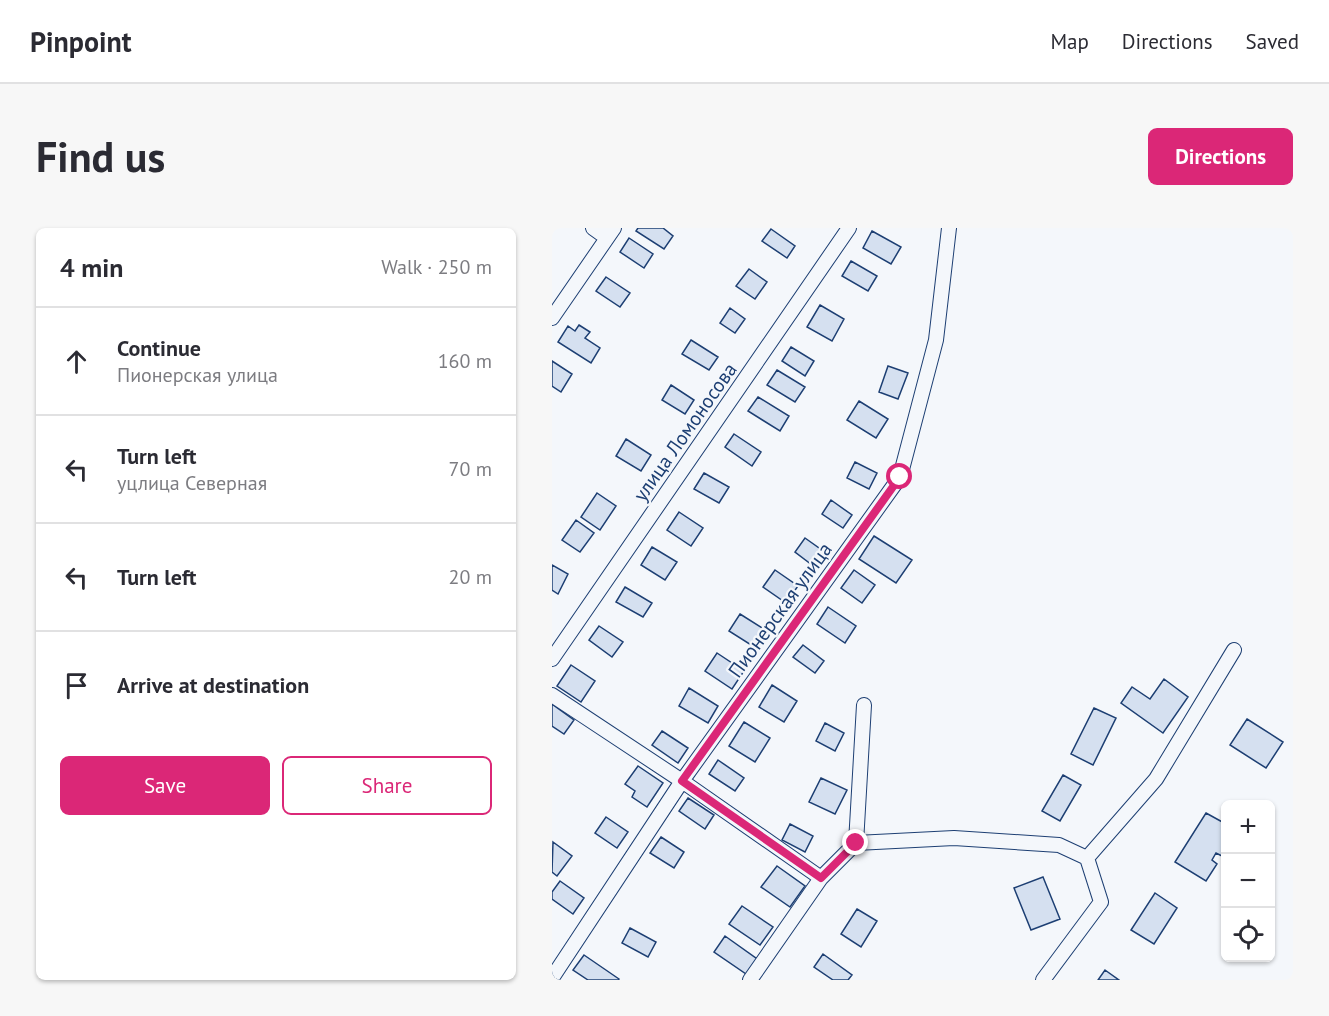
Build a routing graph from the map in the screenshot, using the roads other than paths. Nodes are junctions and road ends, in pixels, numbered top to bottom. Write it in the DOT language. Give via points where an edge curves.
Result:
graph roads {
  1 [pos="593,228"];
  2 [pos="849,228"];
  3 [pos="949,228"];
  4 [pos="611,233"];
  5 [pos="552,318"];
  6 [pos="1234,650"];
  7 [pos="552,659"];
  8 [pos="552,695"];
  9 [pos="864,705"];
  10 [pos="682,781"];
  11 [pos="856,843"];
  12 [pos="1087,858"];
  13 [pos="821,878"];
  14 [pos="552,978"];
  15 [pos="750,980"];
  16 [pos="1043,980"];
  1 -- 4 [label="street"];
  2 -- 7 [label="street, улица Ломоносова"];
  3 -- 10 [label="street, Пионерская улица" via="936,340 900,477"];
  4 -- 5 [label="street"];
  6 -- 12 [label="street" via="1156,779"];
  8 -- 10 [label="street"];
  9 -- 11 [label="street"];
  10 -- 13 [label="street"];
  10 -- 14 [label="street, Пионерская улица"];
  11 -- 12 [label="street" via="966,839 1059,845"];
  11 -- 13 [label="street"];
  12 -- 16 [label="street" via="1101,902"];
  13 -- 15 [label="street"];
}
